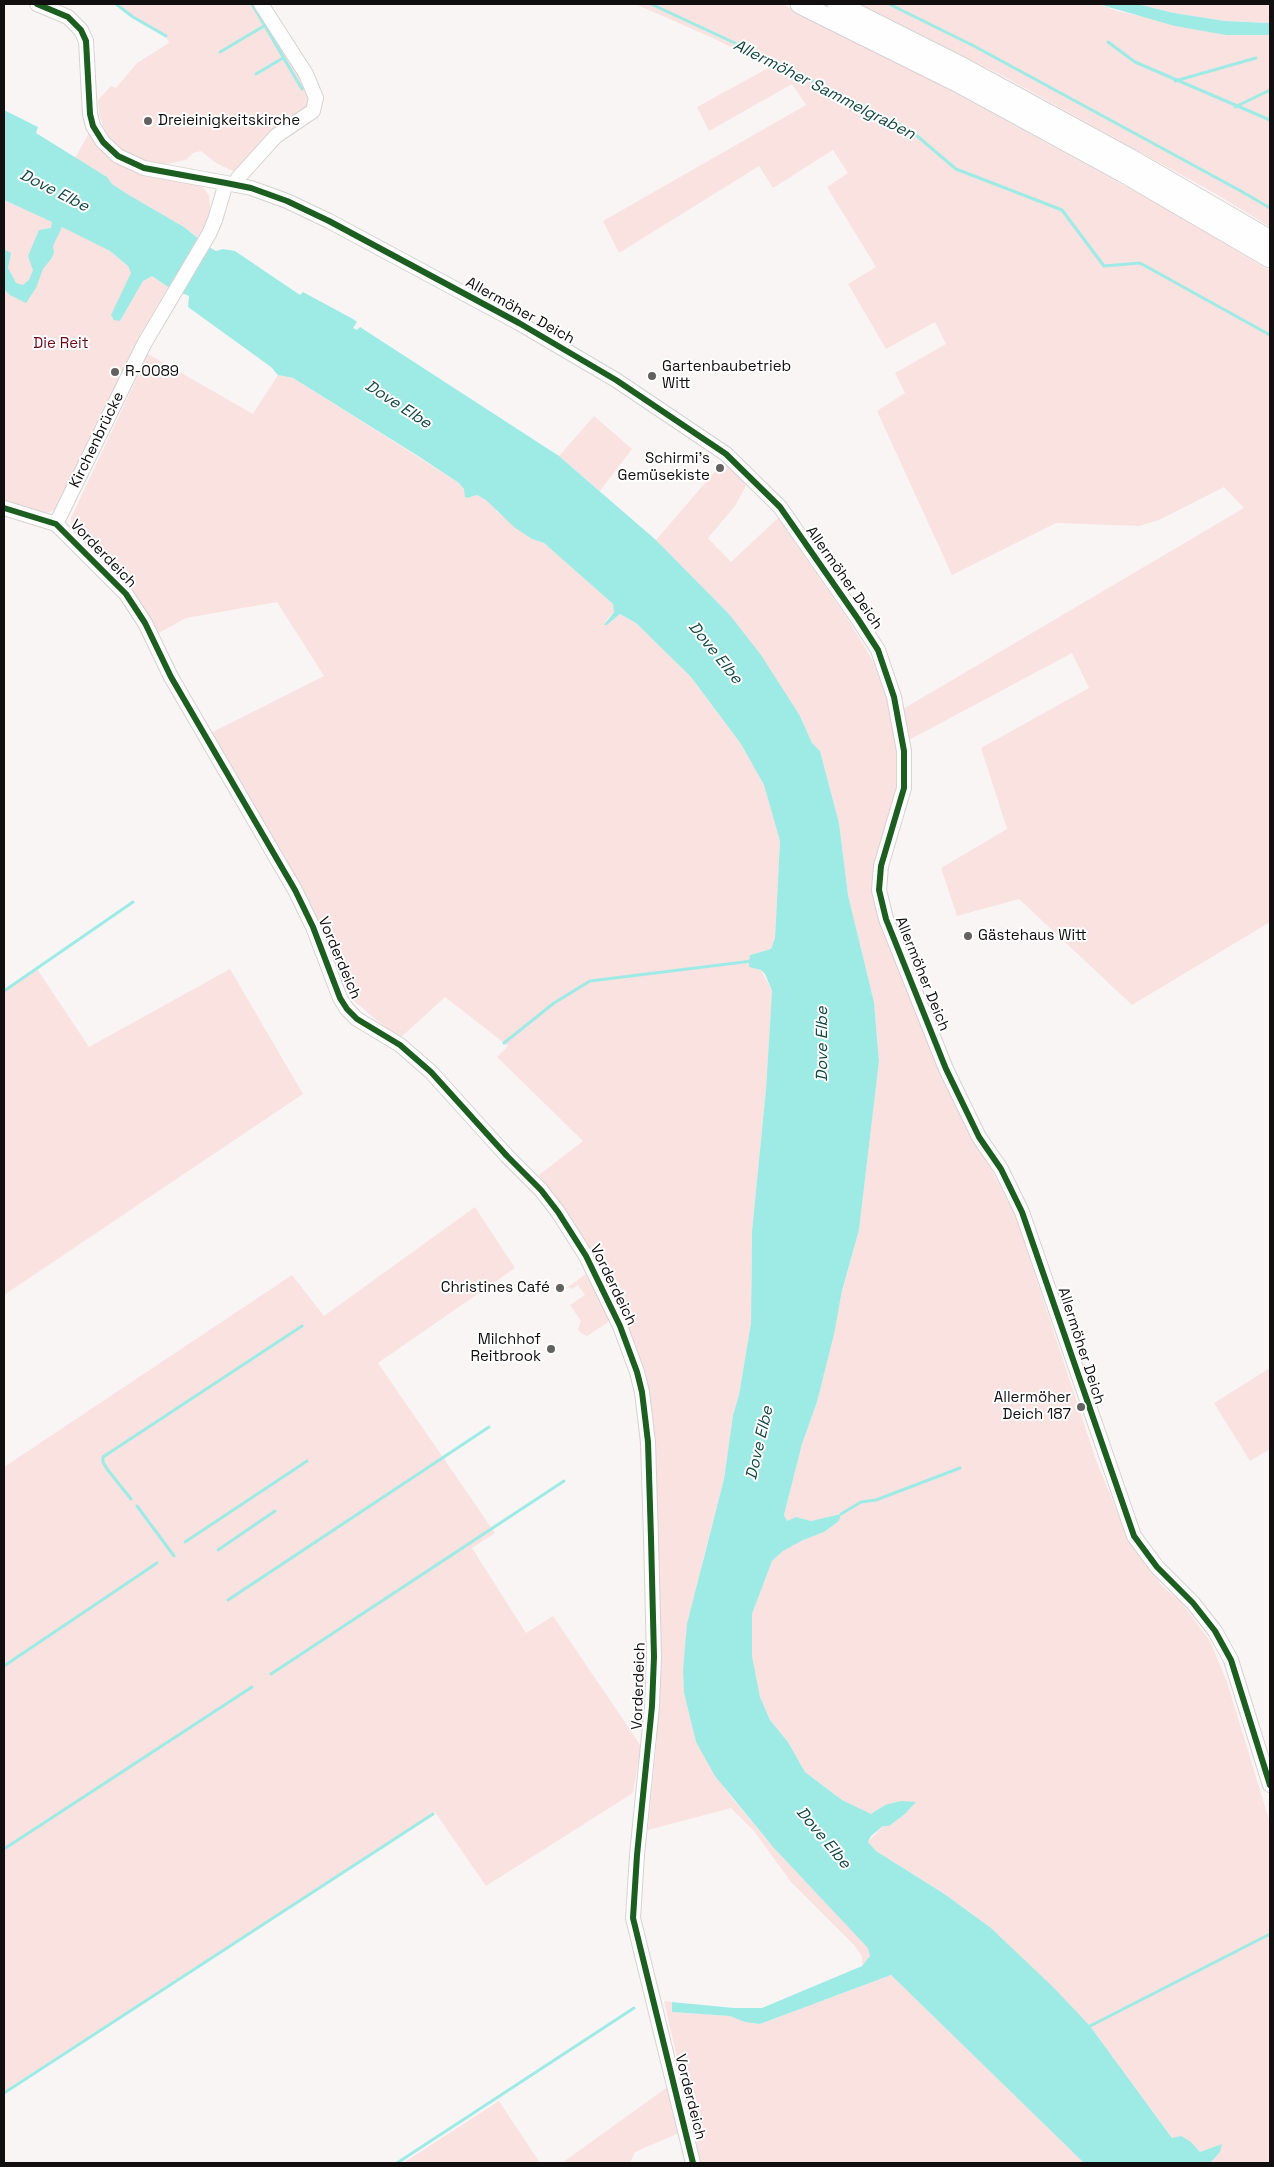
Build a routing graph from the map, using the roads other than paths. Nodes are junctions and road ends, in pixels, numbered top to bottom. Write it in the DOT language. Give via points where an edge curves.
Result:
graph roads {
  1 [pos="37,4"];
  2 [pos="261,4"];
  3 [pos="800,4"];
  4 [pos="837,4"];
  5 [pos="231,184"];
  6 [pos="1270,240"];
  7 [pos="1270,258"];
  8 [pos="4,508"];
  9 [pos="56,524"];
  10 [pos="1270,1785"];
  11 [pos="693,2163"];
  1 -- 5 [label="street, Allermöher Deich" via="68,17 81,30 86,41 93,126 103,142 118,156 144,168"];
  2 -- 5 [label="street" via="306,74 316,98 313,111 276,136"];
  3 -- 7 [label="highway" via="1007,109"];
  4 -- 6 [label="highway" via="971,71"];
  5 -- 9 [label="street, Kirchenbrücke" via="209,234 167,303 116,399"];
  5 -- 10 [label="street, Allermöher Deich" via="287,201 329,221 522,325 663,410 726,454 780,507 858,619 881,659 903,739 904,788 881,866 878,890 886,919 946,1069 979,1137 1001,1170 1022,1212 1134,1536 1158,1568 1216,1631 1231,1660"];
  8 -- 9 [label="street, Vorderdeich"];
  9 -- 11 [label="street, Vorderdeich" via="121,588 146,623 171,677 295,890 347,1009 357,1019 400,1045 431,1072 541,1190 586,1256 620,1326 642,1392 648,1442 652,1558 652,1706 633,1918"];
}
